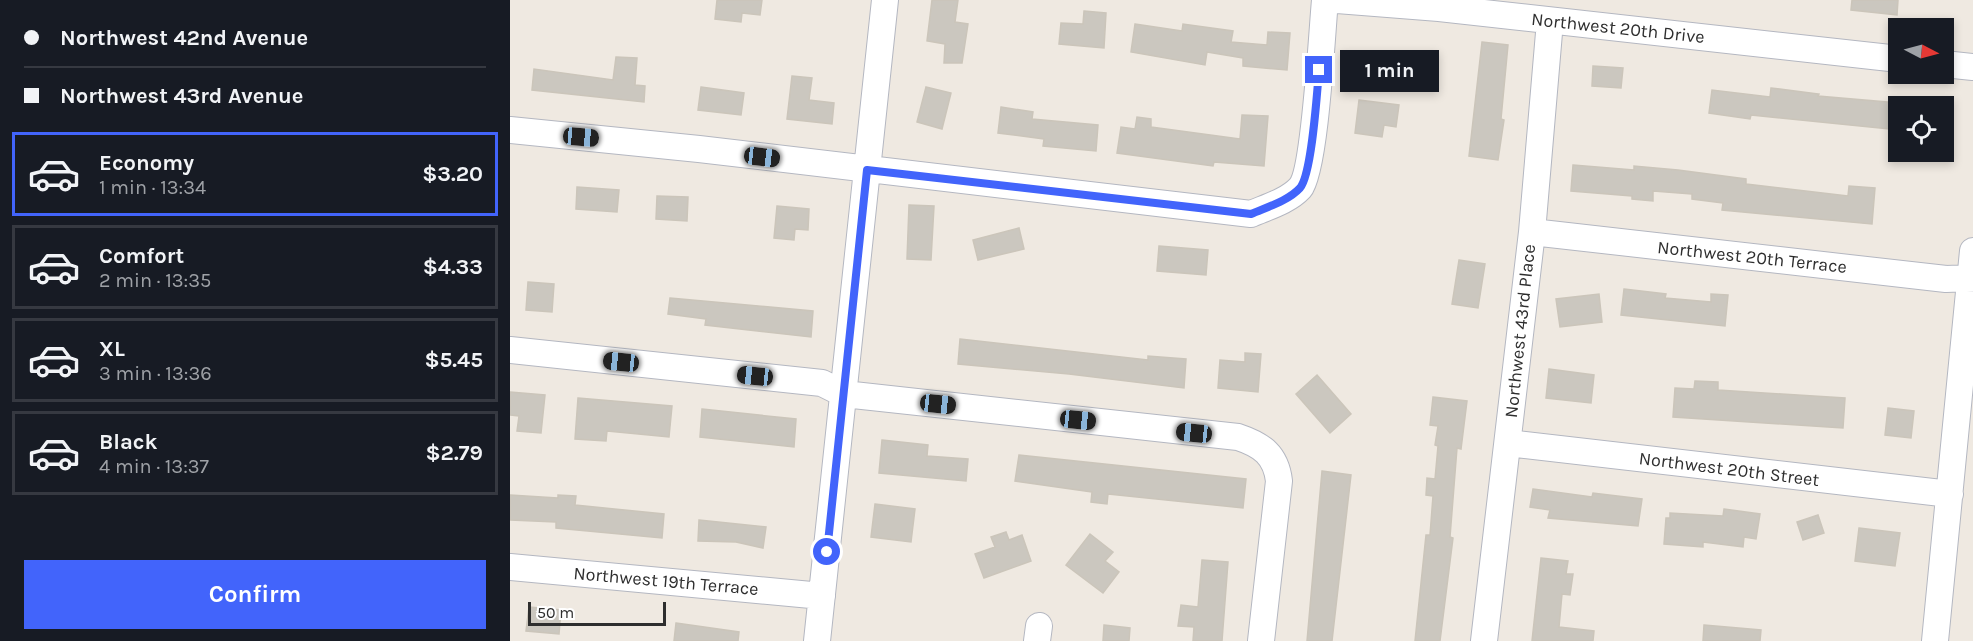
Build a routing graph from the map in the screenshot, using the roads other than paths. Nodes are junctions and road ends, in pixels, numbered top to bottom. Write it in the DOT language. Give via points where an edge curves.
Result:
graph roads {
  1 [pos="885,0"];
  2 [pos="1325,0"];
  3 [pos="1336,0"];
  4 [pos="1550,21"];
  5 [pos="1888,58"];
  6 [pos="1954,65"];
  7 [pos="1973,67"];
  8 [pos="510,130"];
  9 [pos="867,170"];
  10 [pos="1532,232"];
  11 [pos="1973,251"];
  12 [pos="1972,278"];
  13 [pos="510,350"];
  14 [pos="844,394"];
  15 [pos="1508,443"];
  16 [pos="1950,494"];
  17 [pos="510,567"];
  18 [pos="822,596"];
  19 [pos="817,641"];
  20 [pos="1262,641"];
  21 [pos="1484,641"];
  22 [pos="1935,641"];
  1 -- 9 [label="street"];
  2 -- 9 [label="street" via="1313,139 1301,187 1251,214"];
  3 -- 4 [label="street, Northwest 20th Drive"];
  4 -- 5 [label="street, Northwest 20th Drive"];
  4 -- 10 [label="street, Northwest 43rd Place"];
  6 -- 7 [label="street"];
  8 -- 9 [label="street"];
  9 -- 14 [label="street"];
  10 -- 12 [label="street, Northwest 20th Terrace" via="1947,279"];
  10 -- 15 [label="street, Northwest 43rd Place"];
  11 -- 12 [label="street"];
  12 -- 16 [label="street"];
  13 -- 14 [label="street" via="822,382"];
  14 -- 18 [label="street"];
  14 -- 20 [label="street" via="1239,437 1257,443 1271,455 1279,480"];
  15 -- 16 [label="street, Northwest 20th Street"];
  15 -- 21 [label="street, Northwest 43rd Place"];
  16 -- 22 [label="street"];
  17 -- 18 [label="street, Northwest 19th Terrace"];
  18 -- 19 [label="street"];
}
